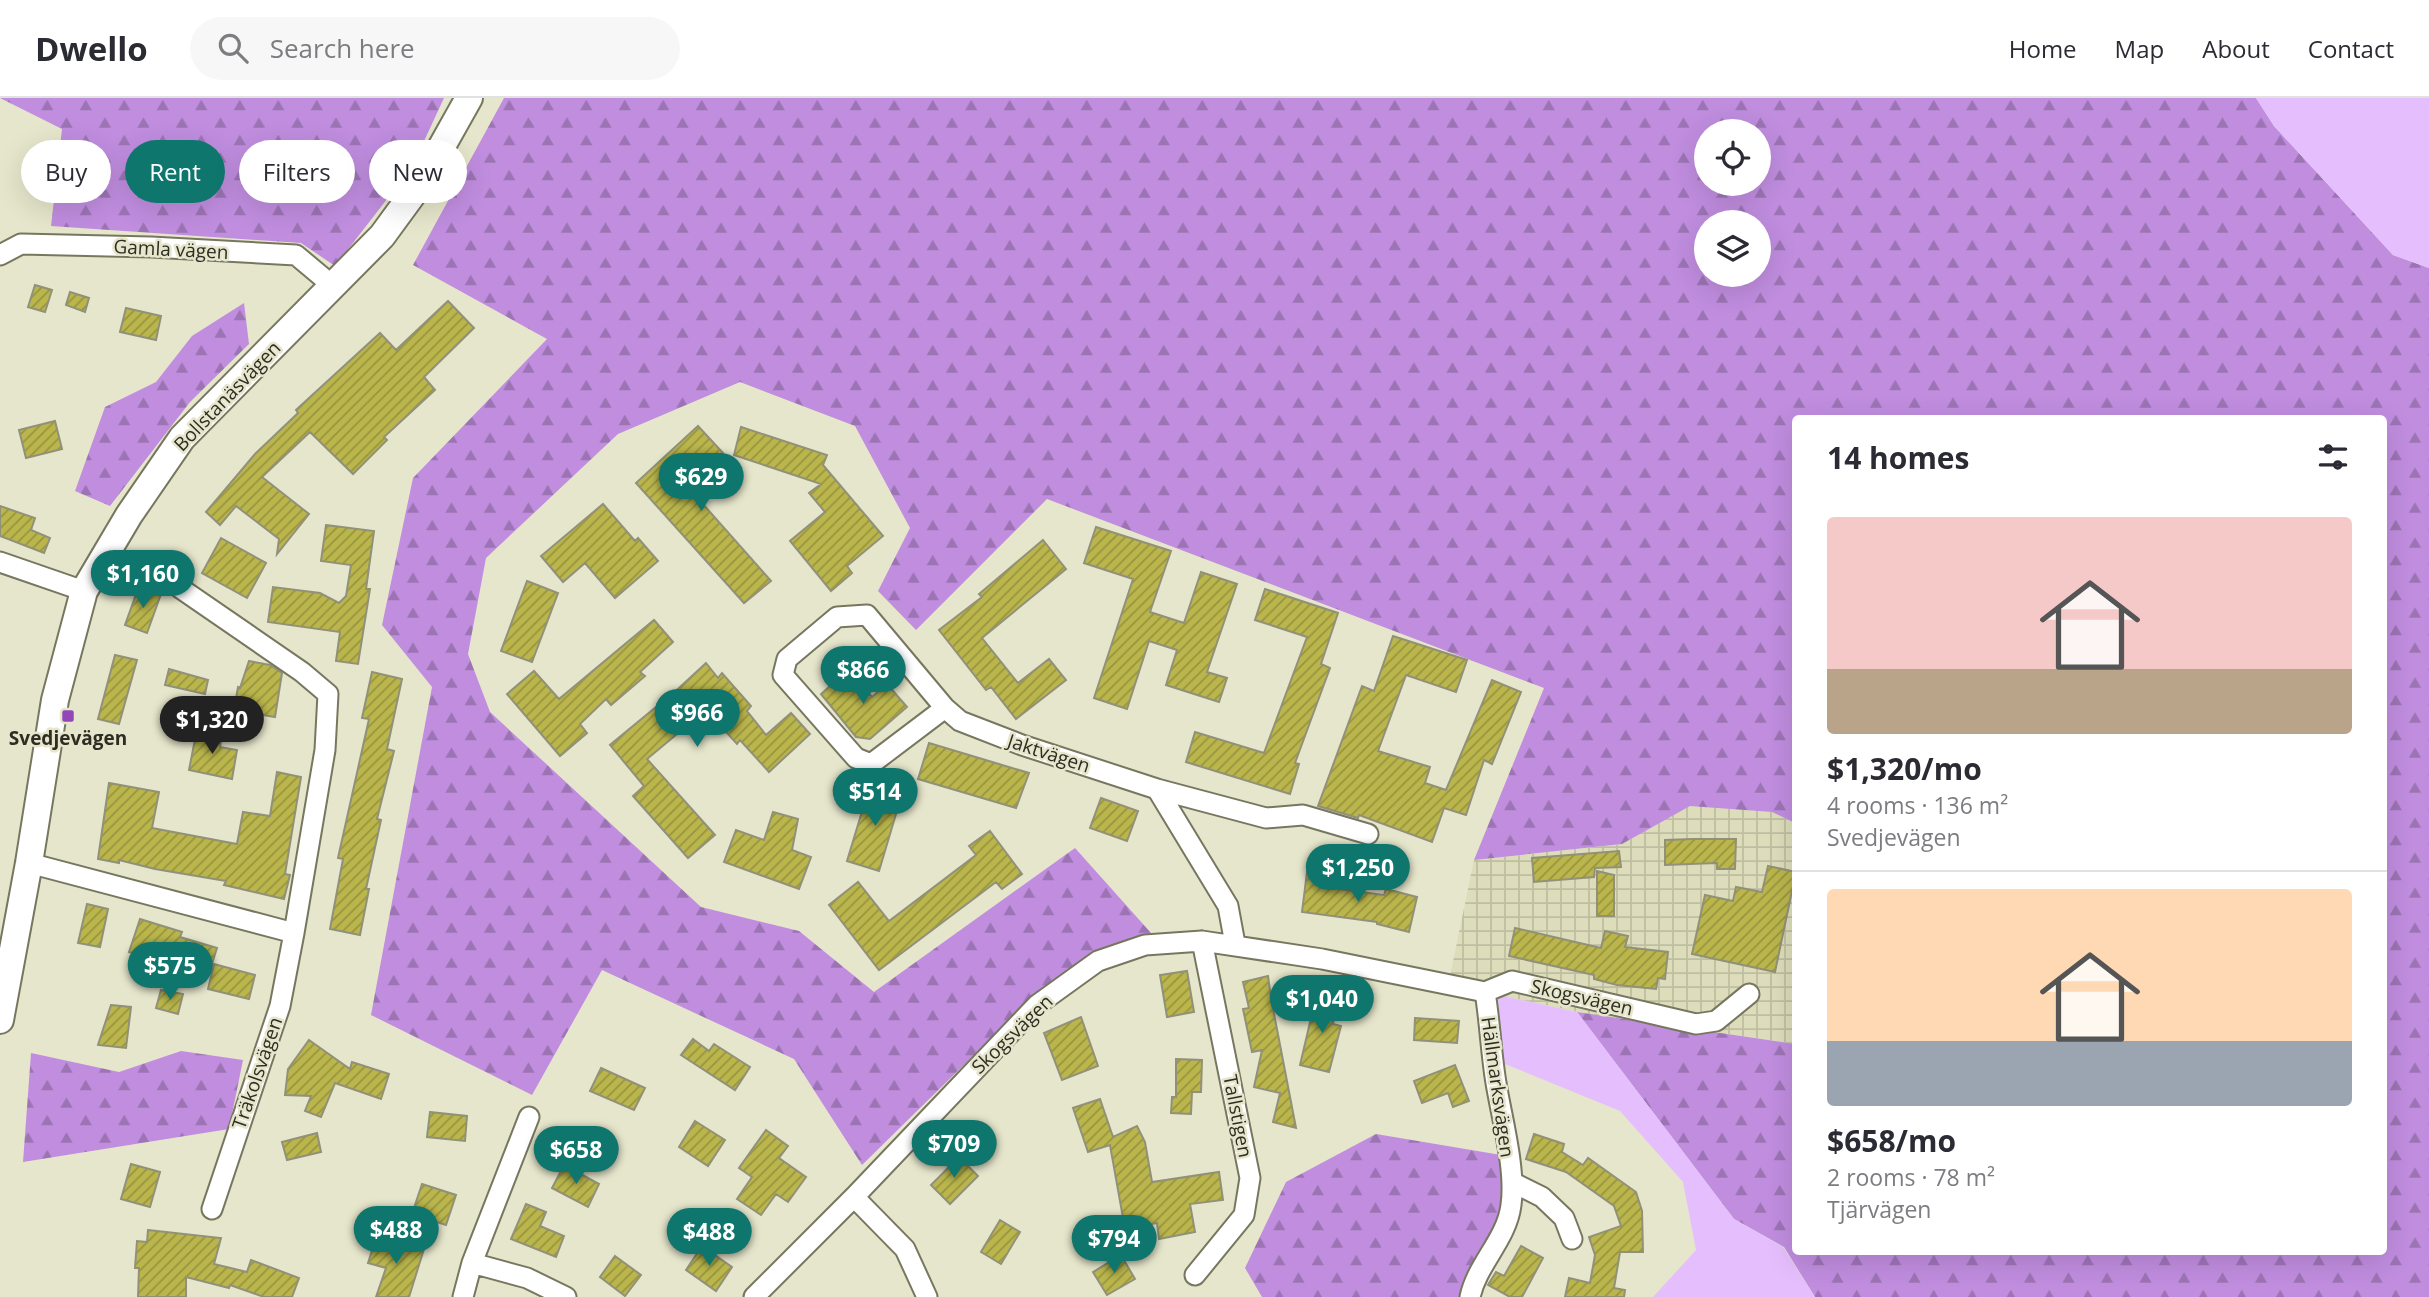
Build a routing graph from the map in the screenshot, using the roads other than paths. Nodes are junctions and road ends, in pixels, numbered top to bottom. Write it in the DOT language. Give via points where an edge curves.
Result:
graph roads {
  1 [pos="469,98"];
  2 [pos="0,242"];
  3 [pos="21,244"];
  4 [pos="0,255"];
  5 [pos="333,286"];
  6 [pos="0,562"];
  7 [pos="180,588"];
  8 [pos="84,592"];
  9 [pos="946,708"];
  10 [pos="1157,789"];
  11 [pos="1368,834"];
  12 [pos="29,863"];
  13 [pos="295,933"];
  14 [pos="1202,941"];
  15 [pos="1235,944"];
  16 [pos="1485,992"];
  17 [pos="1749,995"];
  18 [pos="0,1020"];
  19 [pos="529,1117"];
  20 [pos="1512,1182"];
  21 [pos="854,1197"];
  22 [pos="212,1209"];
  23 [pos="1572,1239"];
  24 [pos="472,1263"];
  25 [pos="1195,1275"];
  26 [pos="463,1297"];
  27 [pos="566,1297"];
  28 [pos="754,1297"];
  29 [pos="927,1297"];
  30 [pos="1470,1297"];
  1 -- 5 [label="street, Bollstanäsvägen" via="423,180 382,236"];
  2 -- 3 [label="street"];
  3 -- 4 [label="street, Gamla vägen"];
  3 -- 5 [label="street, Gamla vägen" via="296,256"];
  5 -- 8 [label="street, Bollstanäsvägen" via="182,438"];
  6 -- 8 [label="street"];
  7 -- 13 [label="street" via="328,694 325,750"];
  8 -- 12 [label="street, Bollstanäsvägen" via="55,700"];
  9 -- 9 [label="street, Jaktvägen" via="867,615 837,617 787,659 783,675 856,758 870,764"];
  9 -- 10 [label="street, Jaktvägen" via="960,721 1022,746"];
  10 -- 11 [label="street, Jaktvägen" via="1266,818 1303,815"];
  10 -- 15 [label="street" via="1228,906"];
  12 -- 13 [label="street"];
  12 -- 18 [label="street, Bollstanäsvägen"];
  13 -- 22 [label="street, Träkolsvägen" via="280,1006"];
  14 -- 15 [label="street, Skogsvägen"];
  14 -- 21 [label="street, Skogsvägen" via="1144,945 1098,961 1037,1005"];
  14 -- 25 [label="street, Tallstigen" via="1250,1178 1244,1215"];
  15 -- 16 [label="street, Skogsvägen"];
  16 -- 17 [label="street, Skogsvägen" via="1512,981 1696,1024 1716,1021"];
  16 -- 20 [label="street, Hällmarksvägen"];
  19 -- 24 [label="street"];
  20 -- 23 [label="street, Hällmarksvägen" via="1550,1204 1564,1218"];
  20 -- 30 [label="street, Hällmarksvägen" via="1511,1207"];
  21 -- 28 [label="street, Skogsvägen"];
  21 -- 29 [label="street" via="905,1249"];
  24 -- 26 [label="street"];
  24 -- 27 [label="street" via="527,1278"];
}
